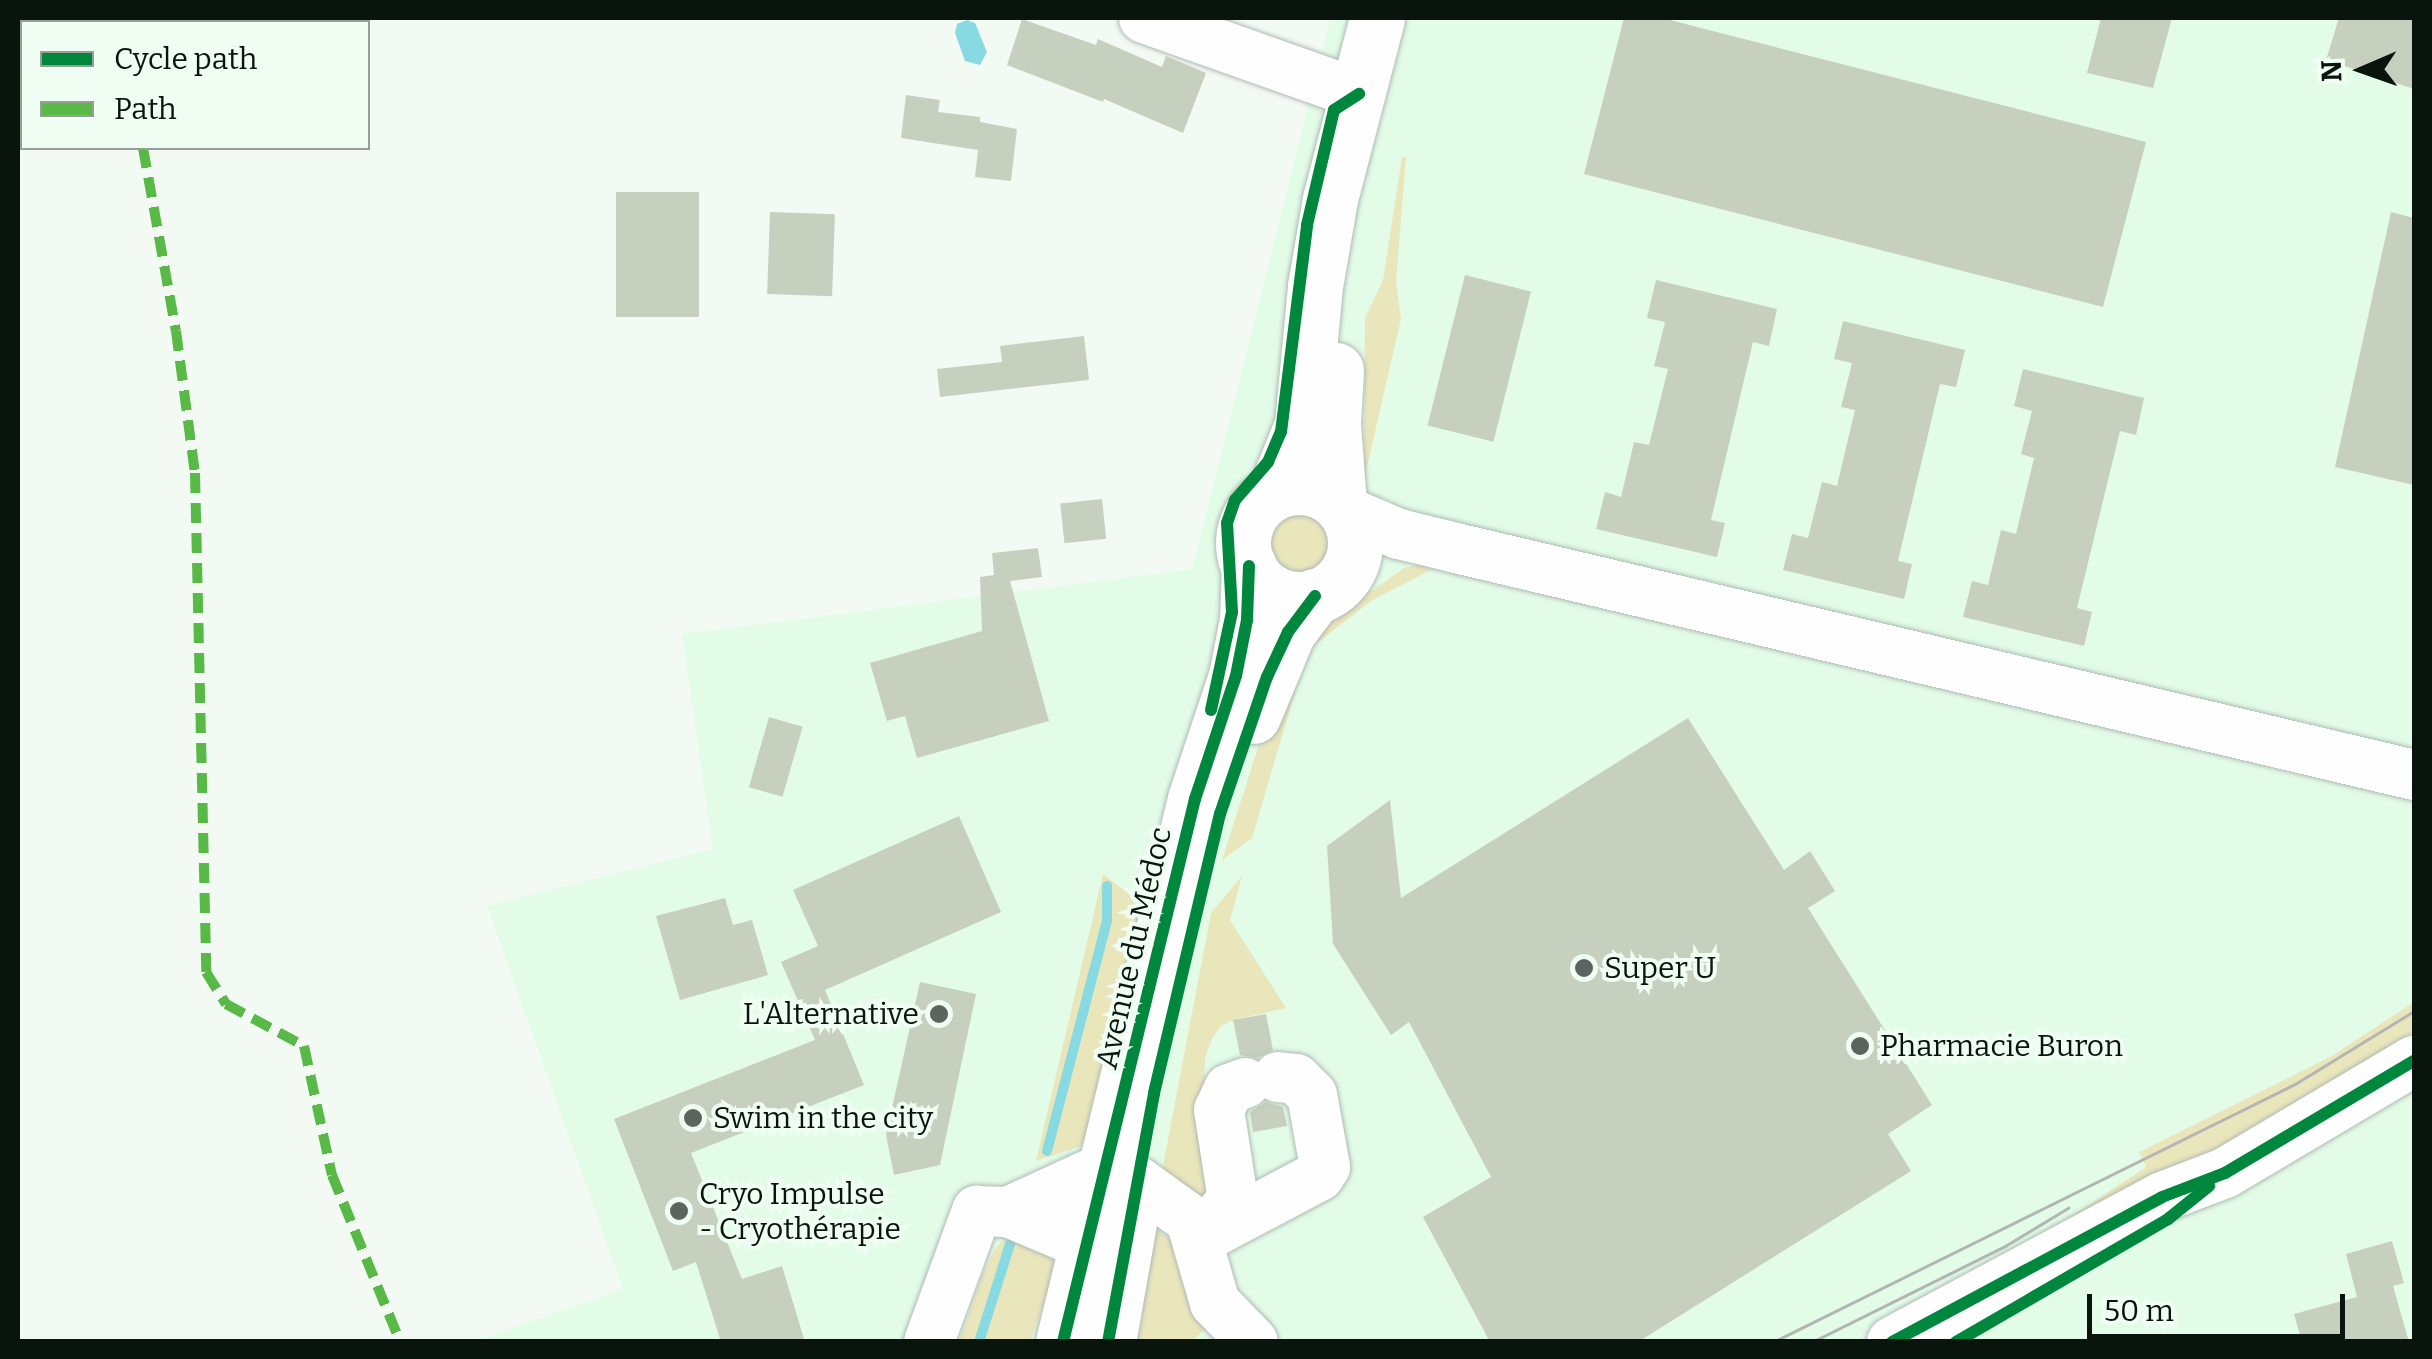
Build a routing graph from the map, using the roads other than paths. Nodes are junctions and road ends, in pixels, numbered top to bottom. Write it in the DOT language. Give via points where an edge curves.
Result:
graph roads {
  1 [pos="1144,18"];
  2 [pos="1377,18"];
  3 [pos="1360,94"];
  4 [pos="1275,492"];
  5 [pos="1346,524"];
  6 [pos="1248,566"];
  7 [pos="1315,596"];
  8 [pos="2414,775"];
  9 [pos="2414,1061"];
  10 [pos="1122,1173"];
  11 [pos="1008,1212"];
  12 [pos="1200,1239"];
  13 [pos="1088,1246"];
  14 [pos="1958,1333"];
  15 [pos="929,1342"];
  16 [pos="1063,1342"];
  17 [pos="1108,1342"];
  18 [pos="1253,1342"];
  19 [pos="1892,1342"];
  1 -- 3 [label="street"];
  2 -- 3 [label="main road"];
  3 -- 4 [label="main road" via="1330,199 1302,424"];
  3 -- 5 [label="main road" via="1333,424"];
  4 -- 5 [label="main road" via="1309,488"];
  4 -- 6 [label="main road" via="1249,518"];
  5 -- 7 [label="main road" via="1332,588"];
  5 -- 8 [label="street"];
  6 -- 7 [label="main road" via="1284,597"];
  6 -- 10 [label="main road, Avenue du Médoc" via="1238,665 1195,799"];
  7 -- 10 [label="main road, Avenue du Médoc" via="1267,677 1226,796"];
  9 -- 14 [label="street" via="2224,1173 2162,1196"];
  10 -- 11 [label="street"];
  10 -- 12 [label="street" via="1191,1220"];
  10 -- 13 [label="main road, Avenue du Médoc"];
  10 -- 17 [label="main road, Avenue du Médoc"];
  11 -- 13 [label="street"];
  11 -- 15 [label="street" via="977,1212"];
  12 -- 12 [label="street" via="1233,1199 1219,1110 1229,1089 1296,1079 1312,1095 1325,1167"];
  12 -- 18 [label="street" via="1215,1303"];
  13 -- 16 [label="main road, Avenue du Médoc"];
  14 -- 19 [label="street"];
}
